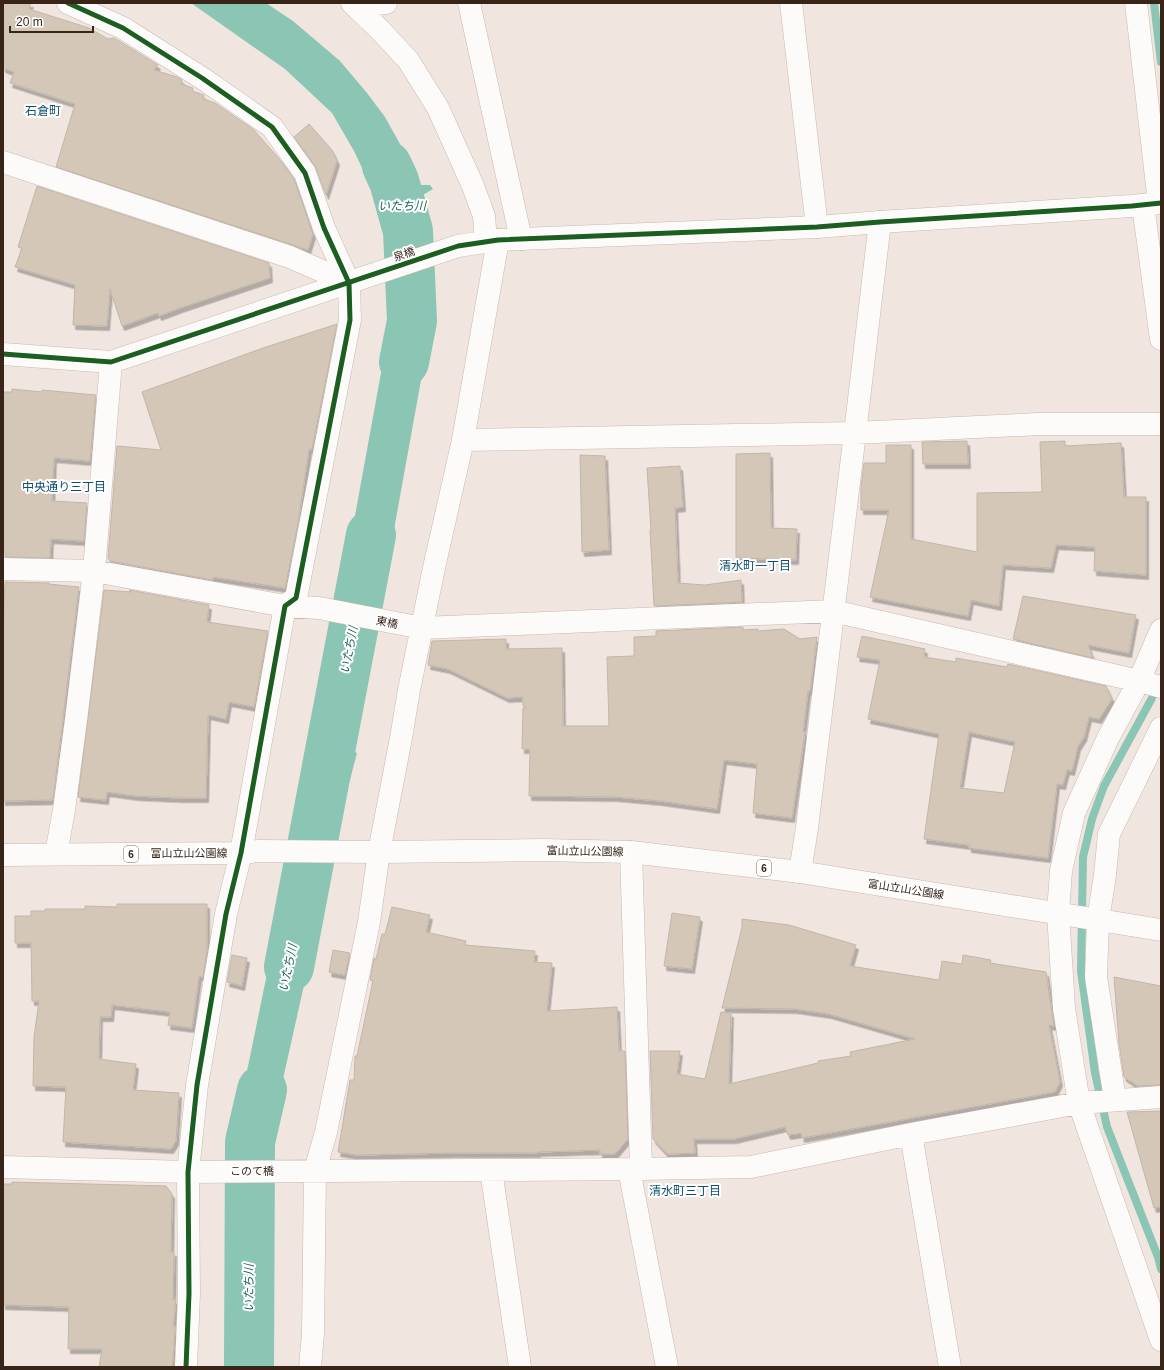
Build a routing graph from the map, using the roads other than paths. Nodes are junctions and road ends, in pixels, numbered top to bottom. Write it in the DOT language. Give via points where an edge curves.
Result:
graph roads {
  1 [pos="68,3"];
  2 [pos="386,3"];
  3 [pos="470,3"];
  4 [pos="791,3"];
  5 [pos="1136,3"];
  6 [pos="354,5"];
  7 [pos="3,162"];
  8 [pos="1154,204"];
  9 [pos="880,222"];
  10 [pos="817,227"];
  11 [pos="521,240"];
  12 [pos="492,241"];
  13 [pos="353,282"];
  14 [pos="1161,339"];
  15 [pos="3,354"];
  16 [pos="111,362"];
  17 [pos="1161,424"];
  18 [pos="855,433"];
  19 [pos="464,440"];
  20 [pos="3,569"];
  21 [pos="94,571"];
  22 [pos="285,606"];
  23 [pos="832,611"];
  24 [pos="415,627"];
  25 [pos="1161,630"];
  26 [pos="1139,681"];
  27 [pos="1161,687"];
  28 [pos="1161,728"];
  29 [pos="250,852"];
  30 [pos="371,852"];
  31 [pos="631,852"];
  32 [pos="56,854"];
  33 [pos="3,855"];
  34 [pos="800,872"];
  35 [pos="1058,913"];
  36 [pos="1098,920"];
  37 [pos="1161,930"];
  38 [pos="1161,1097"];
  39 [pos="1115,1100"];
  40 [pos="1079,1103"];
  41 [pos="911,1134"];
  42 [pos="3,1167"];
  43 [pos="635,1169"];
  44 [pos="491,1170"];
  45 [pos="315,1171"];
  46 [pos="188,1172"];
  47 [pos="1161,1340"];
  48 [pos="186,1367"];
  49 [pos="310,1367"];
  50 [pos="520,1367"];
  51 [pos="667,1367"];
  52 [pos="950,1367"];
  1 -- 13 [label="street" via="123,28 202,78 272,127 305,173 324,228"];
  2 -- 6 [label="street"];
  3 -- 11 [label="street"];
  4 -- 10 [label="street"];
  5 -- 8 [label="street"];
  6 -- 12 [label="street" via="408,60 438,108 474,186"];
  7 -- 13 [label="street" via="290,257"];
  8 -- 9 [label="street, 泉橋"];
  8 -- 14 [label="street"];
  9 -- 10 [label="street, 泉橋"];
  9 -- 18 [label="street"];
  10 -- 11 [label="street, 泉橋"];
  11 -- 12 [label="street, 泉橋"];
  12 -- 13 [label="street, 泉橋" via="458,246"];
  12 -- 19 [label="street"];
  13 -- 16 [label="street, 泉橋"];
  13 -- 22 [label="street" via="350,320 298,591 296,598"];
  15 -- 16 [label="street"];
  16 -- 21 [label="street"];
  17 -- 18 [label="street" via="1039,424"];
  18 -- 19 [label="street"];
  18 -- 23 [label="street"];
  19 -- 24 [label="street" via="435,563"];
  20 -- 21 [label="street, 東橋"];
  21 -- 22 [label="street, 東橋"];
  21 -- 32 [label="street"];
  22 -- 24 [label="street, 東橋" via="319,608"];
  22 -- 29 [label="street"];
  23 -- 24 [label="street, 東橋"];
  23 -- 26 [label="street, 東橋"];
  23 -- 34 [label="street"];
  24 -- 30 [label="street"];
  25 -- 26 [label="street"];
  26 -- 27 [label="street, 東橋"];
  26 -- 35 [label="street" via="1108,738 1074,813 1061,871"];
  28 -- 36 [label="street" via="1109,834"];
  29 -- 30 [label="street, 富山立山公園線 / 6"];
  29 -- 32 [label="street, 富山立山公園線 / 6"];
  29 -- 46 [label="street" via="226,914 197,1085"];
  30 -- 31 [label="street, 富山立山公園線 / 6"];
  30 -- 45 [label="street" via="368,930 326,1132"];
  31 -- 34 [label="street, 富山立山公園線 / 6"];
  31 -- 43 [label="street"];
  32 -- 33 [label="street, 富山立山公園線 / 6"];
  34 -- 35 [label="street, 富山立山公園線 / 6"];
  35 -- 36 [label="street, 富山立山公園線 / 6"];
  35 -- 40 [label="street" via="1064,1008"];
  36 -- 37 [label="street, 富山立山公園線 / 6"];
  36 -- 39 [label="street" via="1096,977"];
  38 -- 39 [label="street, このて橋"];
  39 -- 40 [label="street, このて橋"];
  40 -- 41 [label="street, このて橋"];
  40 -- 47 [label="street"];
  41 -- 43 [label="street, このて橋" via="751,1168"];
  41 -- 52 [label="street"];
  42 -- 46 [label="street, このて橋"];
  43 -- 44 [label="street, このて橋"];
  43 -- 51 [label="street"];
  44 -- 45 [label="street, このて橋"];
  44 -- 50 [label="street"];
  45 -- 46 [label="street, このて橋"];
  45 -- 49 [label="street" via="313,1334"];
  46 -- 48 [label="street" via="189,1294"];
}
